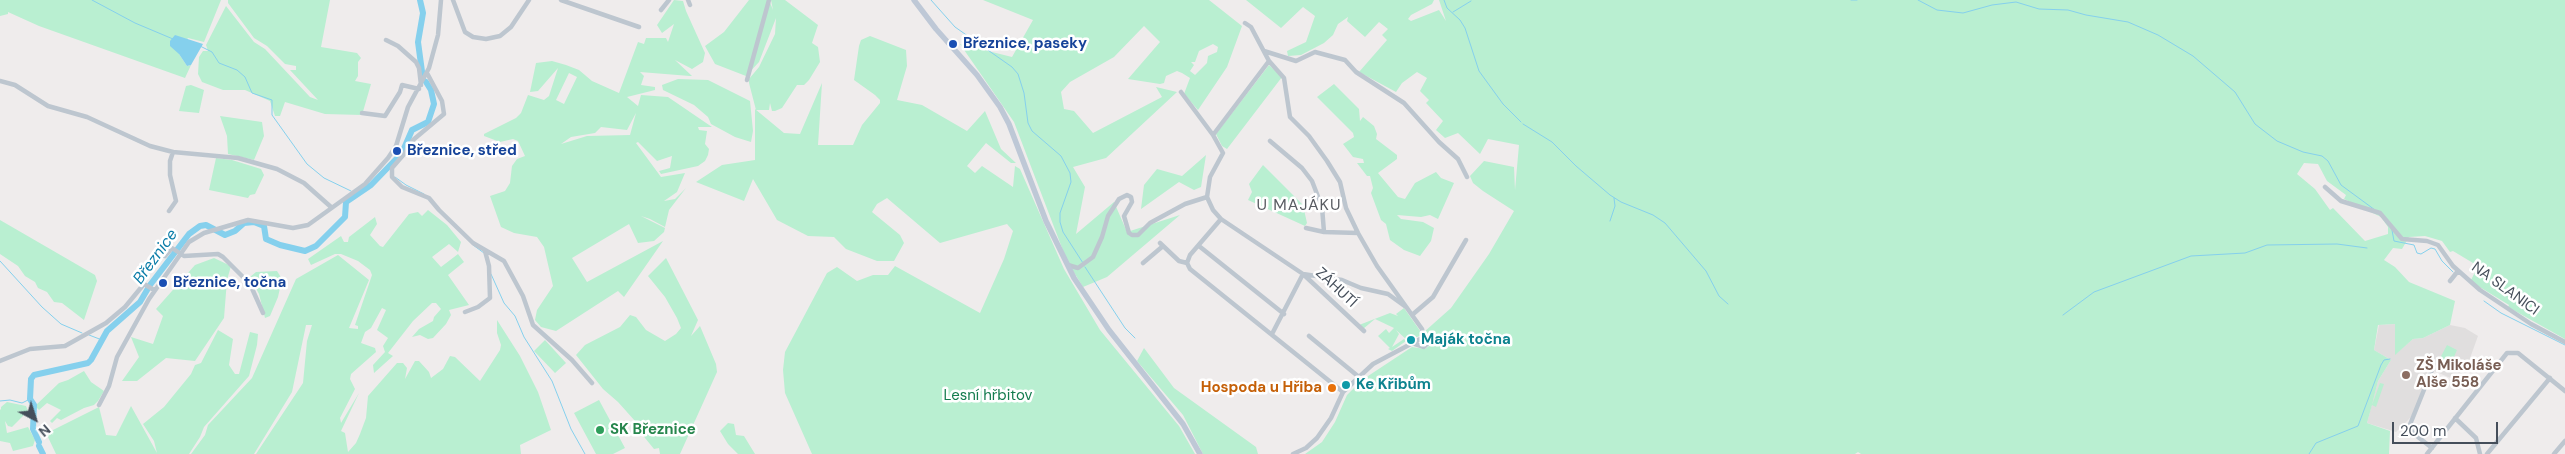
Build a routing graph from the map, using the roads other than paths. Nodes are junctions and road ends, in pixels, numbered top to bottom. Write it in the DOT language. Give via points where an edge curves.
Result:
graph roads {
  1 [pos="442,0"];
  2 [pos="454,0"];
  3 [pos="529,0"];
  4 [pos="561,0"];
  5 [pos="769,0"];
  6 [pos="914,0"];
  7 [pos="668,1"];
  8 [pos="661,10"];
  9 [pos="1245,23"];
  10 [pos="639,27"];
  11 [pos="386,40"];
  12 [pos="1264,51"];
  13 [pos="1269,61"];
  14 [pos="427,73"];
  15 [pos="747,80"];
  16 [pos="0,81"];
  17 [pos="420,87"];
  18 [pos="1181,92"];
  19 [pos="362,113"];
  20 [pos="1213,135"];
  21 [pos="1270,141"];
  22 [pos="173,152"];
  23 [pos="389,165"];
  24 [pos="1467,177"];
  25 [pos="2325,187"];
  26 [pos="1207,197"];
  27 [pos="331,208"];
  28 [pos="169,211"];
  29 [pos="1221,219"];
  30 [pos="1306,228"];
  31 [pos="1324,232"];
  32 [pos="1358,233"];
  33 [pos="1466,240"];
  34 [pos="1199,246"];
  35 [pos="485,251"];
  36 [pos="177,252"];
  37 [pos="164,256"];
  38 [pos="1143,263"];
  39 [pos="1187,263"];
  40 [pos="1067,264"];
  41 [pos="2458,271"];
  42 [pos="1303,274"];
  43 [pos="2450,281"];
  44 [pos="150,288"];
  45 [pos="1406,307"];
  46 [pos="465,312"];
  47 [pos="263,313"];
  48 [pos="1284,314"];
  49 [pos="1412,315"];
  50 [pos="1364,330"];
  51 [pos="1272,334"];
  52 [pos="1309,336"];
  53 [pos="1424,337"];
  54 [pos="2565,342"];
  55 [pos="1412,343"];
  56 [pos="0,361"];
  57 [pos="2432,370"];
  58 [pos="1359,377"];
  59 [pos="2550,378"];
  60 [pos="592,383"];
  61 [pos="2565,391"];
  62 [pos="1343,392"];
  63 [pos="99,405"];
  64 [pos="2455,418"];
  65 [pos="2565,441"];
  66 [pos="2432,448"];
  67 [pos="1200,454"];
  68 [pos="1293,454"];
  69 [pos="2427,454"];
  70 [pos="2480,454"];
  71 [pos="2488,454"];
  72 [pos="2554,454"];
  1 -- 14 [label="street" via="438,35"];
  2 -- 3 [label="street" via="465,32 473,38 482,39 498,37 509,29"];
  4 -- 10 [label="street"];
  5 -- 15 [label="street"];
  6 -- 40 [label="main road" via="981,79 1003,112 1041,210"];
  7 -- 8 [label="street"];
  9 -- 12 [label="street" via="1251,27"];
  11 -- 17 [label="street" via="416,62"];
  12 -- 13 [label="street"];
  12 -- 24 [label="street" via="1296,60 1315,52 1345,60 1356,72 1404,103 1458,159"];
  13 -- 20 [label="street"];
  13 -- 32 [label="street" via="1284,78 1290,117 1309,136 1340,182 1346,208"];
  14 -- 17 [label="street"];
  14 -- 23 [label="street" via="442,101 444,114 413,140 406,153"];
  16 -- 22 [label="street" via="15,85 48,106 87,117 150,146"];
  17 -- 19 [label="street" via="402,85 386,116"];
  17 -- 23 [label="street" via="408,108"];
  18 -- 20 [label="street"];
  20 -- 26 [label="street" via="1223,153 1210,177"];
  21 -- 31 [label="street" via="1302,168 1312,182 1320,199"];
  22 -- 27 [label="street" via="238,158 277,168 304,183"];
  22 -- 28 [label="street" via="170,175 176,201"];
  23 -- 27 [label="street"];
  23 -- 35 [label="street" via="398,184 429,198 448,220"];
  25 -- 41 [label="street, NA SLANICI" via="2341,201 2377,212 2399,237 2428,241 2438,246"];
  26 -- 29 [label="street"];
  26 -- 40 [label="street" via="1185,204 1150,223 1138,235 1132,235 1124,216 1132,202 1127,195 1119,199 1108,216 1093,257 1078,268"];
  27 -- 36 [label="street" via="308,225 298,228 252,219 192,239"];
  29 -- 34 [label="street"];
  29 -- 42 [label="street"];
  30 -- 31 [label="street"];
  31 -- 32 [label="street"];
  32 -- 45 [label="street"];
  33 -- 49 [label="street" via="1432,297"];
  34 -- 39 [label="street"];
  34 -- 48 [label="street"];
  35 -- 46 [label="street" via="489,262 490,298 478,308"];
  35 -- 60 [label="street" via="505,262 535,328 572,360"];
  36 -- 37 [label="street" via="172,248"];
  36 -- 44 [label="street"];
  36 -- 47 [label="street" via="188,257 218,254 223,257 250,284"];
  38 -- 39 [label="street" via="1162,244 1179,261"];
  39 -- 51 [label="street" via="1190,269"];
  40 -- 67 [label="main road" via="1095,310 1176,414"];
  41 -- 43 [label="street"];
  41 -- 54 [label="street, NA SLANICI" via="2513,312"];
  42 -- 45 [label="street" via="1329,277 1388,294"];
  42 -- 48 [label="street, ZÁHUTÍ"];
  42 -- 50 [label="street, ZÁHUTÍ"];
  44 -- 56 [label="street" via="144,284 106,323 65,346 30,349"];
  44 -- 63 [label="street" via="117,357 109,386"];
  45 -- 49 [label="street"];
  48 -- 51 [label="street, ZÁHUTÍ"];
  49 -- 53 [label="street"];
  51 -- 62 [label="street"];
  52 -- 58 [label="street"];
  53 -- 55 [label="street"];
  53 -- 55 [label="street" via="1430,341 1424,347"];
  55 -- 58 [label="street" via="1373,364"];
  57 -- 66 [label="street" via="2409,427"];
  58 -- 62 [label="street"];
  59 -- 61 [label="street"];
  59 -- 64 [label="street" via="2518,353 2507,353"];
  59 -- 71 [label="street"];
  62 -- 68 [label="street" via="1318,438"];
  64 -- 66 [label="street"];
  64 -- 70 [label="street" via="2476,438"];
  65 -- 72 [label="street"];
  66 -- 69 [label="street"];
}
